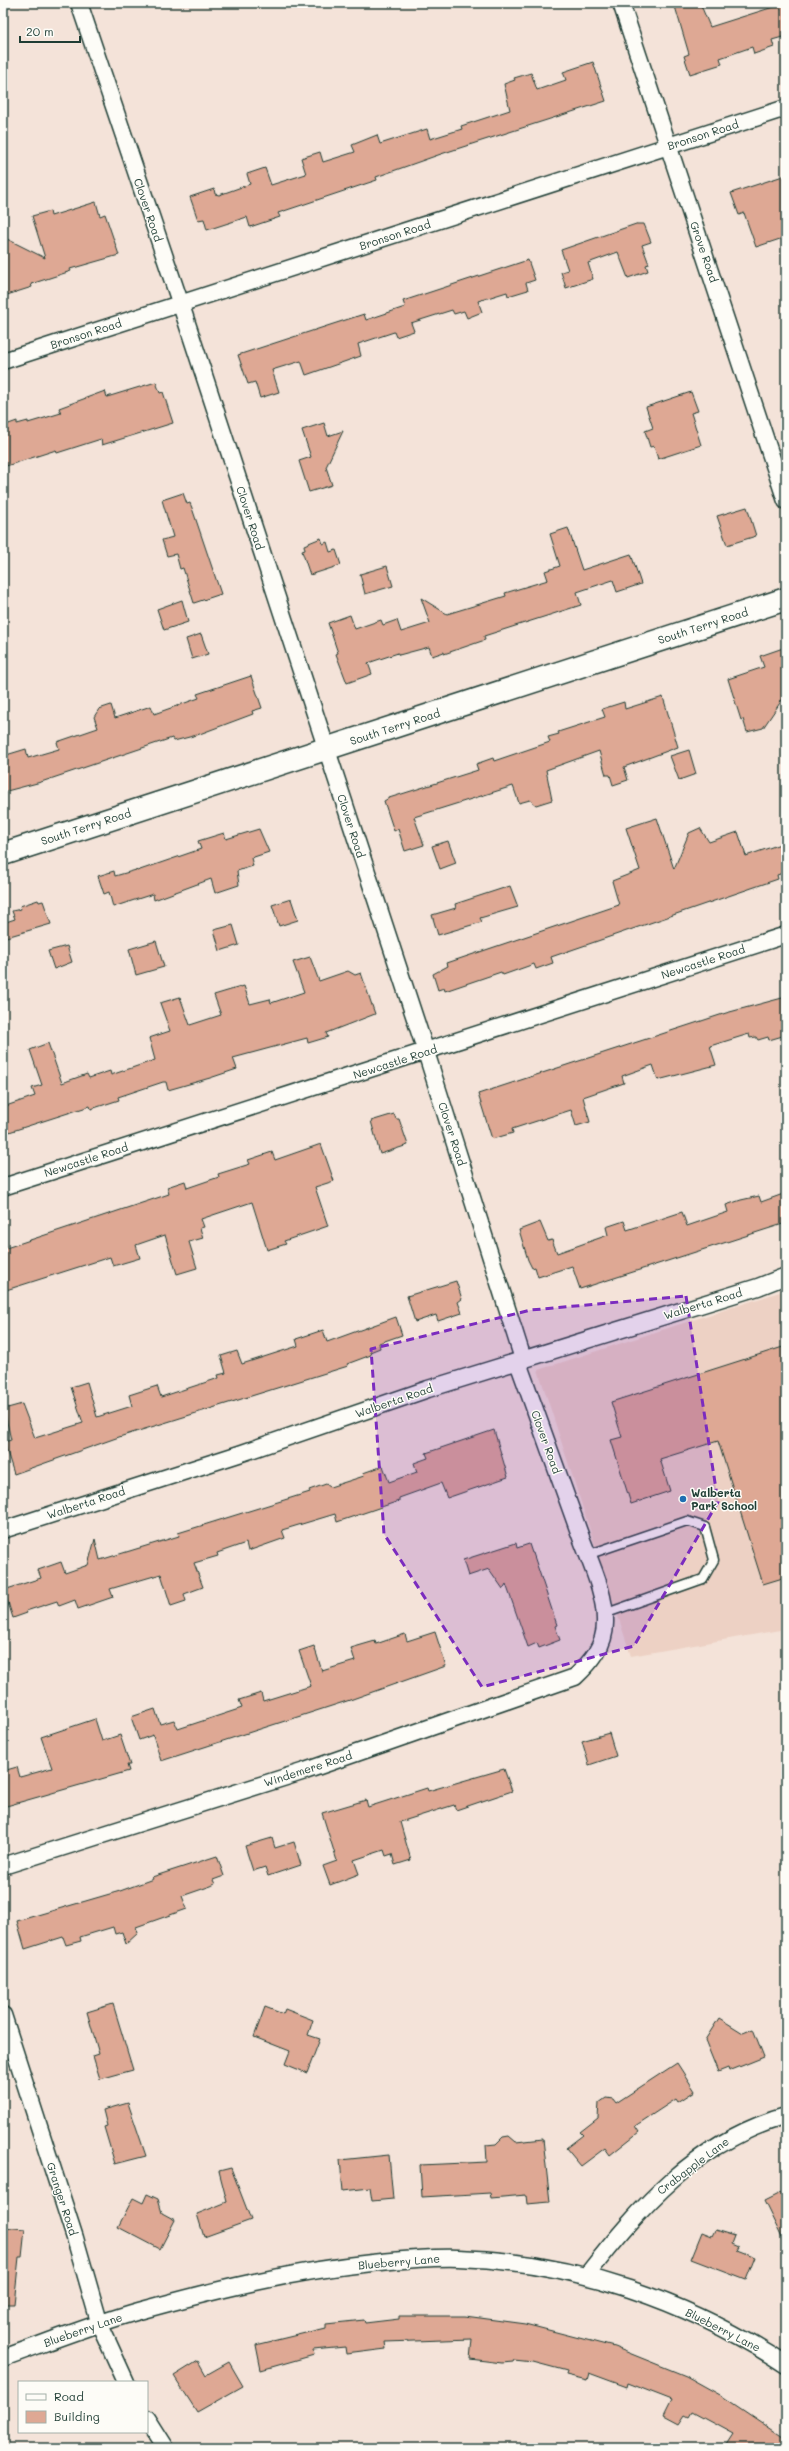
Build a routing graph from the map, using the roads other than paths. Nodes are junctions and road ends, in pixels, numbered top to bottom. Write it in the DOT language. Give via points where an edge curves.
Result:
graph roads {
  1 [pos="79,3"];
  2 [pos="621,3"];
  3 [pos="786,108"];
  4 [pos="668,146"];
  5 [pos="181,305"];
  6 [pos="3,361"];
  7 [pos="786,501"];
  8 [pos="786,599"];
  9 [pos="326,749"];
  10 [pos="3,854"];
  11 [pos="786,935"];
  12 [pos="426,1052"];
  13 [pos="3,1187"];
  14 [pos="786,1276"];
  15 [pos="523,1359"];
  16 [pos="3,1530"];
  17 [pos="587,1555"];
  18 [pos="604,1614"];
  19 [pos="599,1650"];
  20 [pos="3,1866"];
  21 [pos="3,2015"];
  22 [pos="786,2116"];
  23 [pos="586,2276"];
  24 [pos="100,2325"];
  25 [pos="3,2358"];
  26 [pos="786,2365"];
  27 [pos="126,2381"];
  28 [pos="148,2420"];
  29 [pos="166,2448"];
  1 -- 5 [label="street, Clover Road"];
  2 -- 4 [label="street, Grove Road"];
  3 -- 4 [label="street, Bronson Road"];
  4 -- 5 [label="street, Bronson Road"];
  4 -- 7 [label="street, Grove Road"];
  5 -- 6 [label="street, Bronson Road"];
  5 -- 9 [label="street, Clover Road"];
  8 -- 9 [label="street, South Terry Road"];
  9 -- 10 [label="street, South Terry Road"];
  9 -- 12 [label="street, Clover Road"];
  11 -- 12 [label="street, Newcastle Road"];
  12 -- 13 [label="street, Newcastle Road"];
  12 -- 15 [label="street, Clover Road"];
  14 -- 15 [label="street, Walberta Road" via="758,1287"];
  15 -- 16 [label="street, Walberta Road"];
  15 -- 17 [label="street, Clover Road" via="520,1368"];
  17 -- 18 [label="street, Clover Road" via="602,1598"];
  17 -- 18 [label="lane" via="687,1521 705,1527 714,1560 703,1579"];
  18 -- 19 [label="street, Clover Road" via="605,1623"];
  19 -- 20 [label="street, Windemere Road" via="594,1659 575,1677 306,1771"];
  21 -- 24 [label="street, Granger Road"];
  22 -- 23 [label="street, Crabapple Lane" via="736,2134 660,2189 630,2220"];
  23 -- 24 [label="street, Blueberry Lane" via="516,2263 459,2258 412,2259 334,2267 259,2281 138,2312"];
  23 -- 26 [label="street, Blueberry Lane" via="625,2286 669,2303 758,2347"];
  24 -- 25 [label="street, Blueberry Lane"];
  24 -- 27 [label="street, Granger Road"];
  28 -- 29 [label="street"];
}
